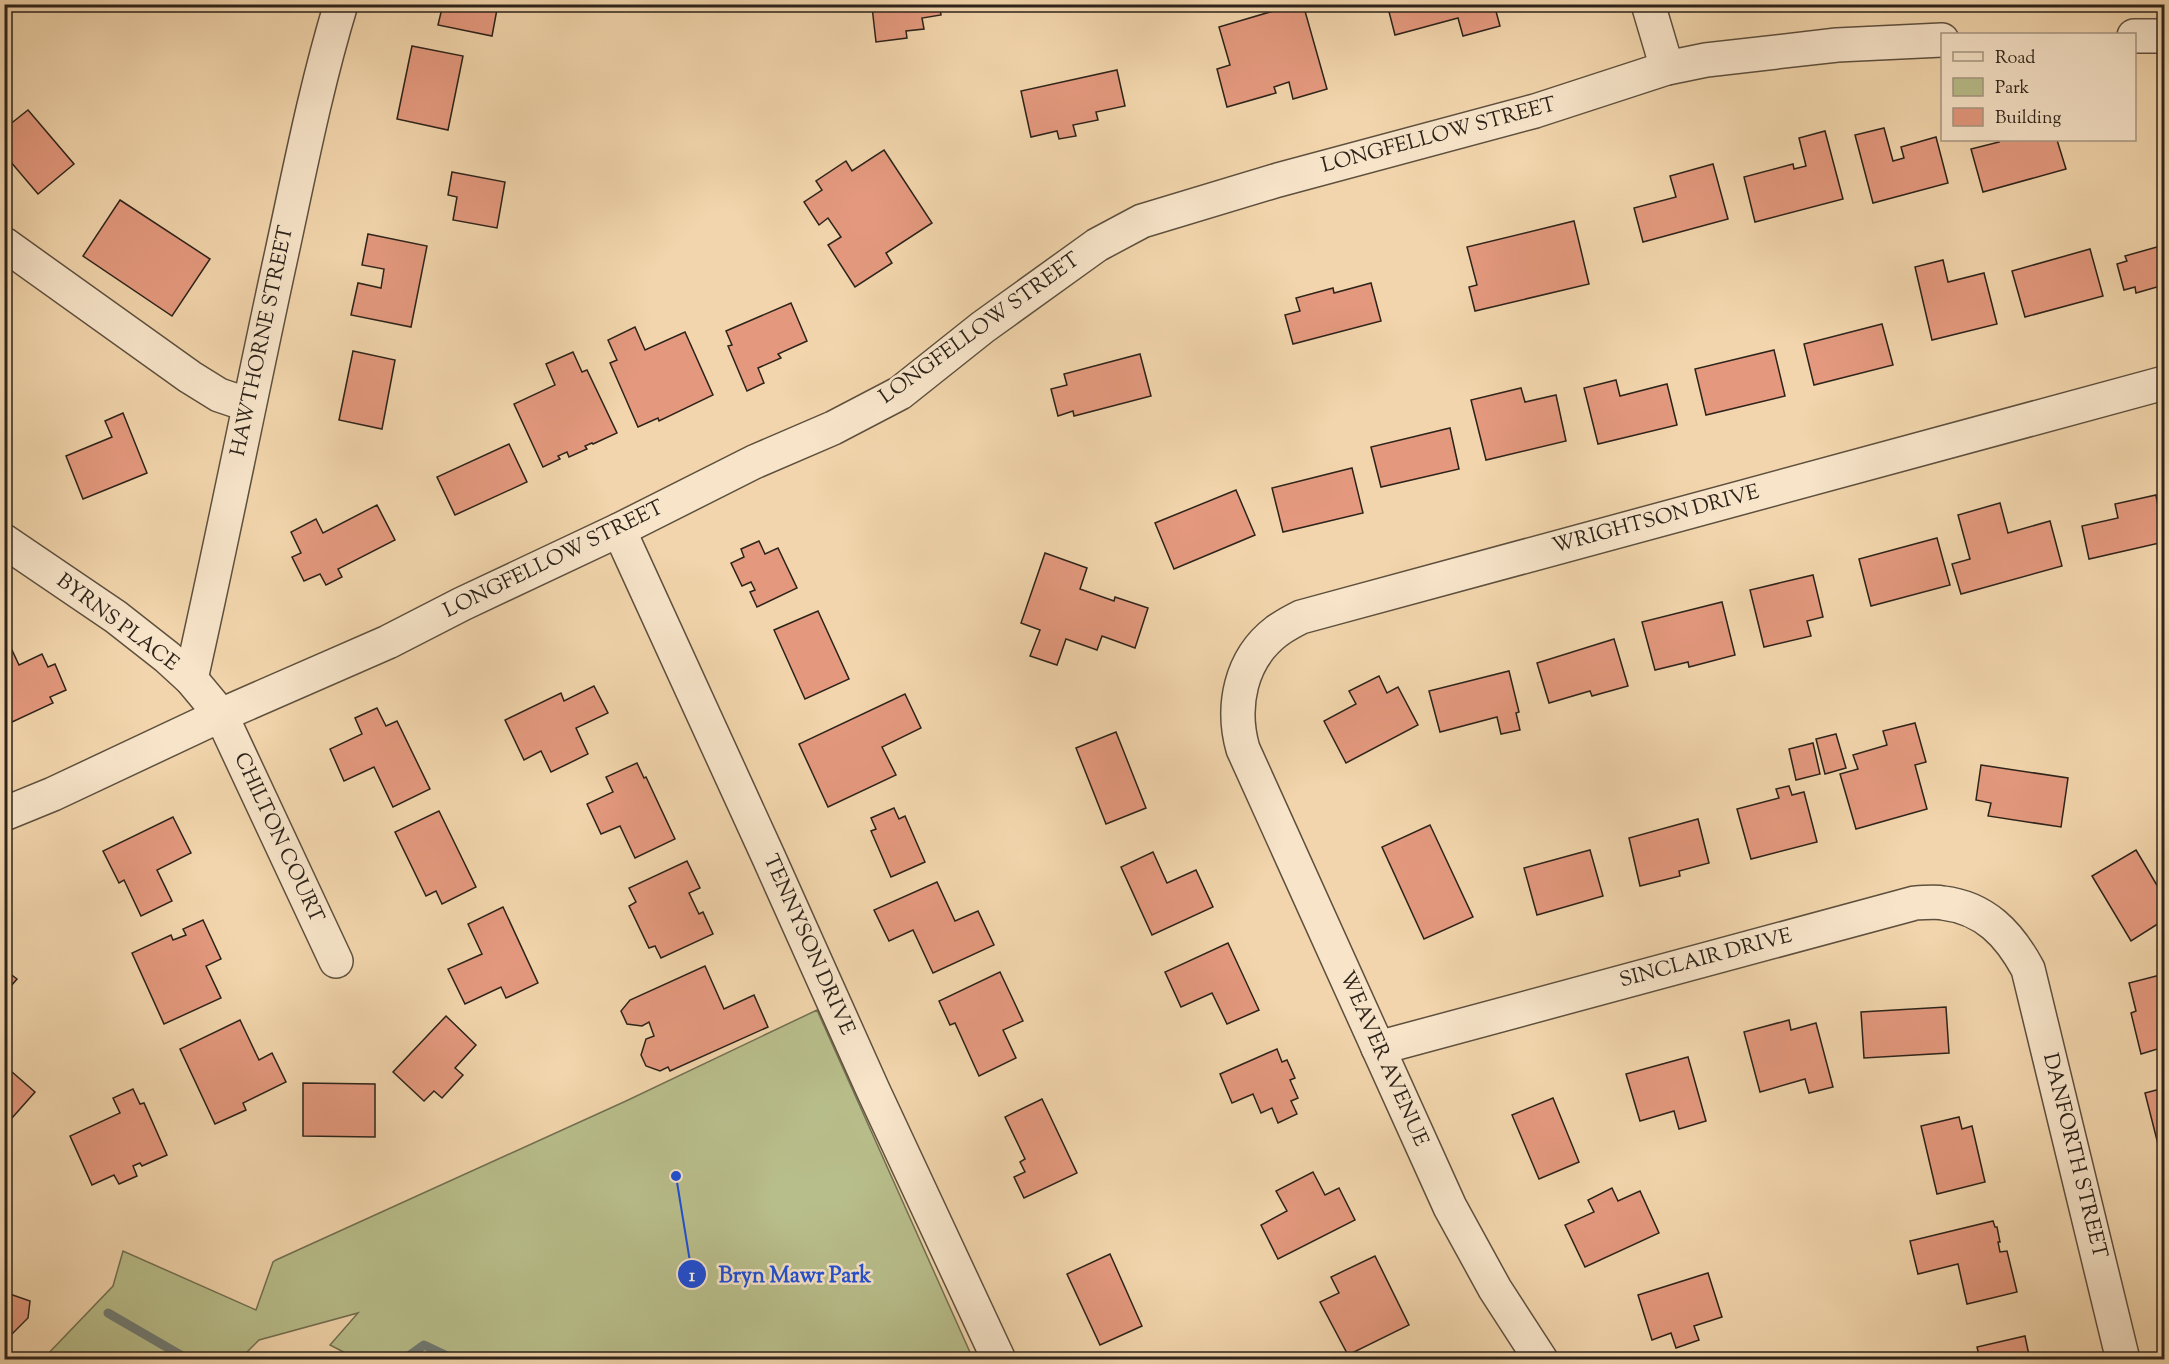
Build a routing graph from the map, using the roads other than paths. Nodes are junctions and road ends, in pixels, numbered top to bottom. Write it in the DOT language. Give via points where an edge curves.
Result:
graph roads {
  1 [pos="341,4"];
  2 [pos="1648,4"];
  3 [pos="2136,36"];
  4 [pos="2164,36"];
  5 [pos="1941,40"];
  6 [pos="1667,68"];
  7 [pos="4,244"];
  8 [pos="2164,382"];
  9 [pos="249,405"];
  10 [pos="619,530"];
  11 [pos="4,541"];
  12 [pos="191,679"];
  13 [pos="221,715"];
  14 [pos="1243,749"];
  15 [pos="4,814"];
  16 [pos="2020,954"];
  17 [pos="336,962"];
  18 [pos="1378,1048"];
  19 [pos="999,1359"];
  20 [pos="1541,1359"];
  21 [pos="2123,1359"];
  1 -- 9 [label="street, HAWTHORNE STREET" via="322,68"];
  2 -- 6 [label="street"];
  3 -- 4 [label="street"];
  5 -- 6 [label="street, LONGFELLOW STREET" via="1825,46"];
  6 -- 10 [label="street, LONGFELLOW STREET" via="1535,111 1278,180 1142,222 1096,245 900,393"];
  7 -- 9 [label="street" via="190,377"];
  8 -- 14 [label="street, WRIGHTSON DRIVE" via="1301,617 1276,632 1256,653 1243,677 1237,706"];
  9 -- 12 [label="street, HAWTHORNE STREET"];
  10 -- 13 [label="street, LONGFELLOW STREET" via="388,642"];
  10 -- 19 [label="street, TENNYSON DRIVE"];
  11 -- 12 [label="street, BYRNS PLACE" via="116,617"];
  12 -- 13 [label="street, BYRNS PLACE"];
  13 -- 15 [label="street, LONGFELLOW STREET"];
  13 -- 17 [label="street, CHILTON COURT"];
  14 -- 18 [label="street, WEAVER AVENUE"];
  16 -- 18 [label="street, SINCLAIR DRIVE" via="1994,924 1970,910 1943,903 1915,903"];
  16 -- 21 [label="street, DANFORTH STREET" via="2028,969"];
  18 -- 20 [label="street, WEAVER AVENUE" via="1450,1207 1495,1289"];
}
